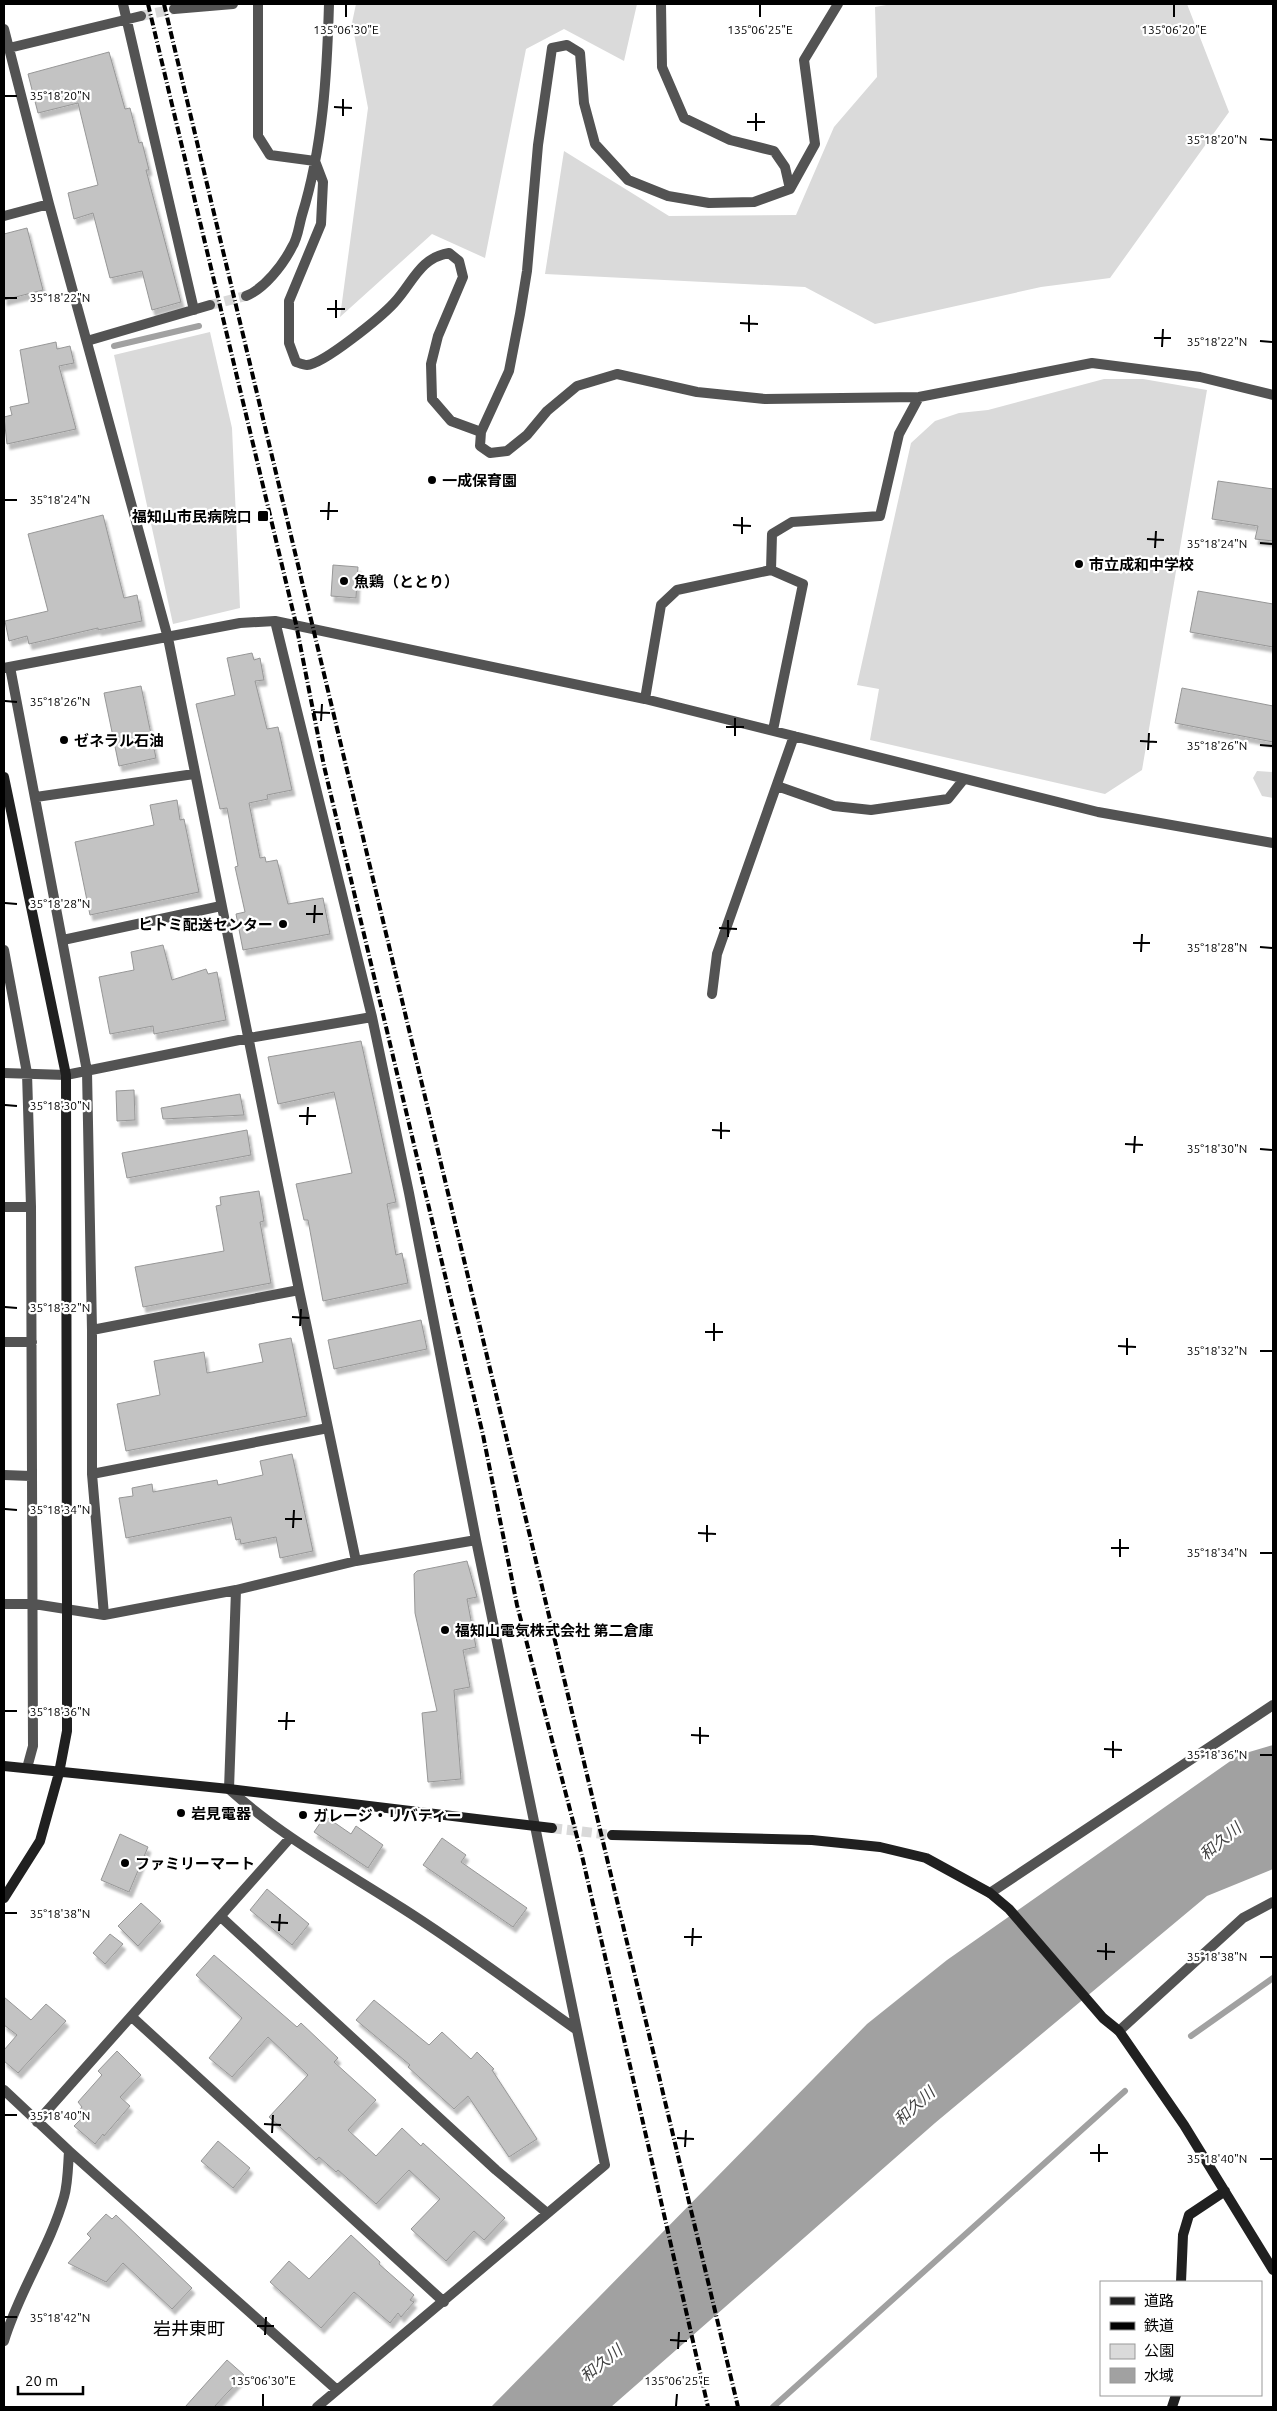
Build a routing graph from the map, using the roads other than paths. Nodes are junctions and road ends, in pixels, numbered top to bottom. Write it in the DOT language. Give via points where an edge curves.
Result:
graph roads {
  1 [pos="123,4"];
  2 [pos="234,4"];
  3 [pos="258,4"];
  4 [pos="329,4"];
  5 [pos="661,4"];
  6 [pos="838,4"];
  7 [pos="174,9"];
  8 [pos="141,16"];
  9 [pos="126,20"];
  10 [pos="4,30"];
  11 [pos="9,48"];
  12 [pos="315,161"];
  13 [pos="790,189"];
  14 [pos="49,204"];
  15 [pos="4,216"];
  16 [pos="246,296"];
  17 [pos="210,305"];
  18 [pos="194,310"];
  19 [pos="87,341"];
  20 [pos="1273,395"];
  21 [pos="919,397"];
  22 [pos="482,432"];
  23 [pos="771,570"];
  24 [pos="275,621"];
  25 [pos="168,638"];
  26 [pos="7,667"];
  27 [pos="645,699"];
  28 [pos="773,730"];
  29 [pos="794,736"];
  30 [pos="194,774"];
  31 [pos="4,777"];
  32 [pos="964,779"];
  33 [pos="777,786"];
  34 [pos="36,797"];
  35 [pos="1273,843"];
  36 [pos="221,906"];
  37 [pos="63,940"];
  38 [pos="4,950"];
  39 [pos="712,994"];
  40 [pos="372,1017"];
  41 [pos="248,1038"];
  42 [pos="87,1071"];
  43 [pos="27,1073"];
  44 [pos="4,1074"];
  45 [pos="66,1075"];
  46 [pos="4,1206"];
  47 [pos="31,1208"];
  48 [pos="299,1290"];
  49 [pos="92,1330"];
  50 [pos="4,1342"];
  51 [pos="32,1342"];
  52 [pos="328,1428"];
  53 [pos="92,1474"];
  54 [pos="4,1475"];
  55 [pos="31,1476"];
  56 [pos="476,1540"];
  57 [pos="356,1561"];
  58 [pos="236,1590"];
  59 [pos="4,1604"];
  60 [pos="34,1604"];
  61 [pos="67,1608"];
  62 [pos="104,1615"];
  63 [pos="1273,1705"];
  64 [pos="4,1766"];
  65 [pos="27,1768"];
  66 [pos="59,1773"];
  67 [pos="229,1789"];
  68 [pos="535,1824"];
  69 [pos="552,1828"];
  70 [pos="612,1835"];
  71 [pos="290,1838"];
  72 [pos="990,1893"];
  73 [pos="4,1898"];
  74 [pos="1273,1902"];
  75 [pos="221,1917"];
  76 [pos="132,2017"];
  77 [pos="577,2030"];
  78 [pos="1119,2031"];
  79 [pos="4,2090"];
  80 [pos="37,2122"];
  81 [pos="69,2151"];
  82 [pos="1225,2191"];
  83 [pos="547,2213"];
  84 [pos="1273,2270"];
  85 [pos="1182,2281"];
  86 [pos="444,2302"];
  87 [pos="4,2342"];
  88 [pos="336,2390"];
  89 [pos="317,2407"];
  1 -- 9 [label="street"];
  2 -- 7 [label="street"];
  3 -- 12 [label="street" via="258,136 270,154"];
  4 -- 12 [label="street" via="328,63"];
  5 -- 13 [label="street" via="662,67 684,118 730,140 774,151 785,167"];
  6 -- 13 [label="street" via="804,60 815,144"];
  8 -- 9 [label="street"];
  9 -- 11 [label="street"];
  9 -- 18 [label="street"];
  10 -- 11 [label="street"];
  11 -- 14 [label="street"];
  12 -- 16 [label="street" via="293,247 257,292"];
  12 -- 22 [label="street" via="323,182 321,224 288,300 289,344 296,362 308,365 343,345 394,303 420,267 438,255 449,253 459,261 463,277 431,364 432,399 451,421"];
  13 -- 22 [label="street" via="754,202 709,202 668,196 628,180 595,144 584,103 580,53 567,45 552,48 520,314 509,371"];
  14 -- 15 [label="street"];
  14 -- 19 [label="street"];
  17 -- 18 [label="street"];
  18 -- 19 [label="street"];
  19 -- 25 [label="street"];
  20 -- 21 [label="street" via="1200,377 1092,363"];
  21 -- 22 [label="street" via="765,399 697,392 617,374 577,386 507,451 490,453 480,446"];
  21 -- 23 [label="street" via="899,434 880,516 792,522 772,534"];
  23 -- 27 [label="street" via="677,590 661,605"];
  23 -- 28 [label="street" via="803,584"];
  24 -- 25 [label="street" via="240,623"];
  24 -- 27 [label="street"];
  24 -- 40 [label="street"];
  25 -- 26 [label="street"];
  25 -- 30 [label="street"];
  26 -- 34 [label="street"];
  27 -- 28 [label="street"];
  28 -- 29 [label="street"];
  29 -- 32 [label="street"];
  29 -- 33 [label="street"];
  30 -- 34 [label="street"];
  30 -- 36 [label="street"];
  31 -- 45 [label="street"];
  32 -- 33 [label="street" via="948,799 871,810 834,806"];
  32 -- 35 [label="street" via="1098,812"];
  33 -- 39 [label="street" via="717,954"];
  34 -- 37 [label="street"];
  36 -- 37 [label="street"];
  36 -- 41 [label="street"];
  37 -- 42 [label="street"];
  38 -- 43 [label="street"];
  40 -- 41 [label="street"];
  40 -- 56 [label="street"];
  41 -- 42 [label="street"];
  41 -- 48 [label="street"];
  42 -- 45 [label="street"];
  42 -- 49 [label="street"];
  43 -- 44 [label="street"];
  43 -- 45 [label="street"];
  43 -- 47 [label="street"];
  45 -- 61 [label="street"];
  46 -- 47 [label="street"];
  47 -- 51 [label="street"];
  48 -- 49 [label="street"];
  48 -- 52 [label="street"];
  49 -- 53 [label="street"];
  50 -- 51 [label="street"];
  51 -- 55 [label="street"];
  52 -- 53 [label="street"];
  52 -- 57 [label="street"];
  53 -- 62 [label="street"];
  54 -- 55 [label="street"];
  55 -- 60 [label="street"];
  56 -- 57 [label="street"];
  56 -- 68 [label="street"];
  57 -- 58 [label="street"];
  58 -- 62 [label="street"];
  58 -- 67 [label="street"];
  59 -- 60 [label="street"];
  60 -- 61 [label="street"];
  60 -- 65 [label="street" via="33,1746"];
  61 -- 62 [label="street"];
  61 -- 66 [label="street" via="67,1731"];
  63 -- 72 [label="street"];
  64 -- 65 [label="street"];
  65 -- 66 [label="street"];
  66 -- 67 [label="street"];
  66 -- 73 [label="street" via="40,1841"];
  67 -- 68 [label="street"];
  67 -- 71 [label="street"];
  68 -- 69 [label="street"];
  68 -- 77 [label="street"];
  70 -- 72 [label="street" via="812,1840 880,1847 926,1858"];
  71 -- 75 [label="street"];
  71 -- 77 [label="street" via="404,1909"];
  72 -- 78 [label="street" via="1009,1909 1103,2018"];
  74 -- 78 [label="street" via="1243,1918"];
  75 -- 76 [label="street"];
  75 -- 83 [label="street"];
  76 -- 80 [label="street"];
  76 -- 86 [label="street"];
  77 -- 83 [label="street" via="605,2165"];
  78 -- 82 [label="street"];
  79 -- 80 [label="street"];
  80 -- 81 [label="street"];
  81 -- 87 [label="street" via="65,2195 56,2222 12,2315"];
  81 -- 88 [label="street"];
  82 -- 84 [label="street"];
  82 -- 85 [label="street" via="1189,2215 1183,2235"];
  83 -- 86 [label="street"];
  86 -- 88 [label="street"];
  88 -- 89 [label="street"];
}
